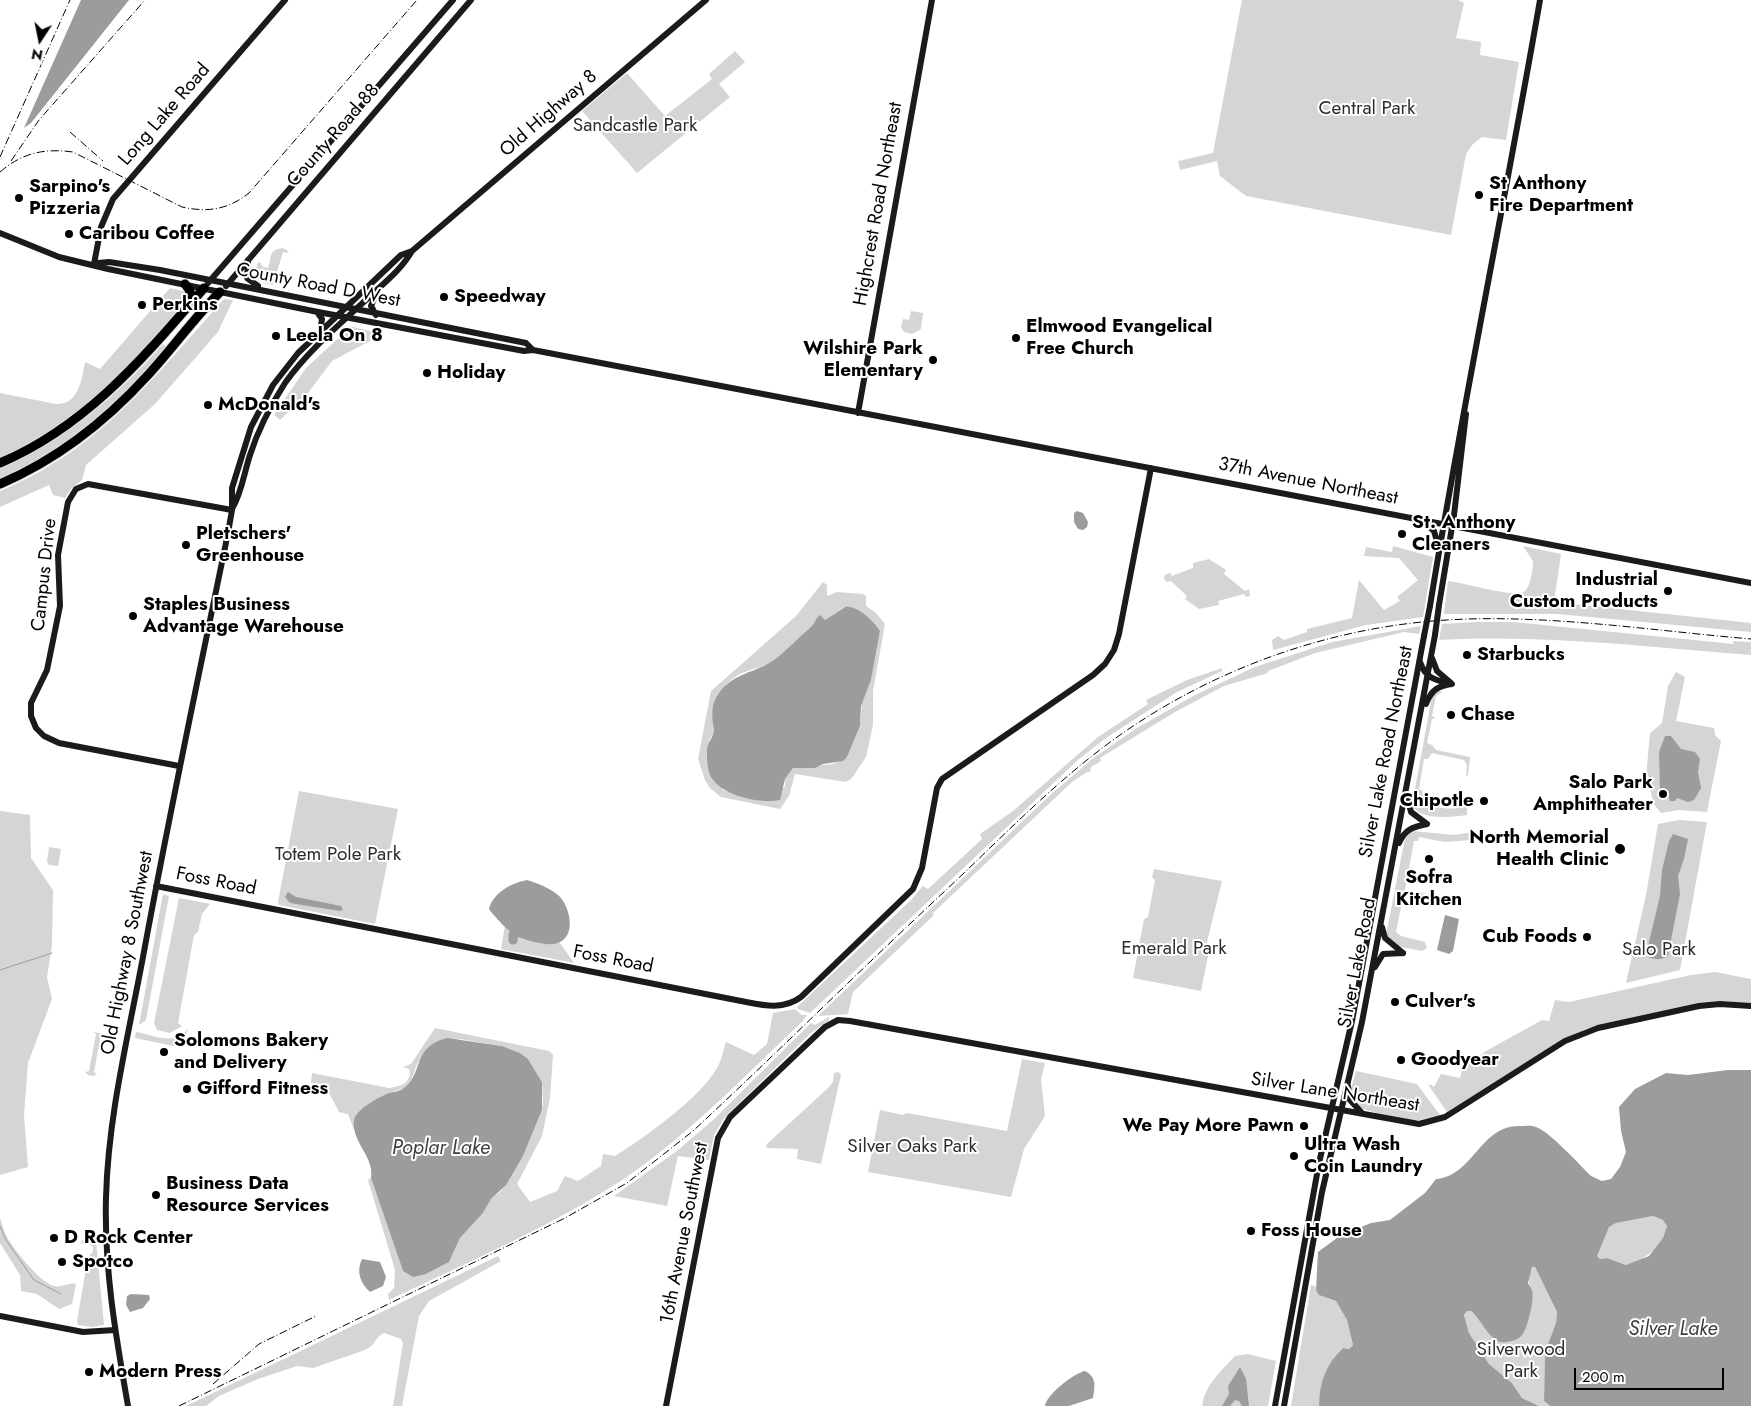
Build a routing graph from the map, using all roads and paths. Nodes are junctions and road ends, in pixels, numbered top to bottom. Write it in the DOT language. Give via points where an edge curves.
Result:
graph roads {
  1 [pos="285,0"];
  2 [pos="453,0"];
  3 [pos="471,0"];
  4 [pos="706,0"];
  5 [pos="932,0"];
  6 [pos="1540,0"];
  7 [pos="0,234"];
  8 [pos="412,251"];
  9 [pos="249,258"];
  10 [pos="94,264"];
  11 [pos="210,280"];
  12 [pos="228,283"];
  13 [pos="184,284"];
  14 [pos="204,288"];
  15 [pos="380,288"];
  16 [pos="265,291"];
  17 [pos="220,292"];
  18 [pos="188,307"];
  19 [pos="344,308"];
  20 [pos="354,310"];
  21 [pos="313,311"];
  22 [pos="337,315"];
  23 [pos="376,315"];
  24 [pos="347,317"];
  25 [pos="320,332"];
  26 [pos="533,350"];
  27 [pos="1467,400"];
  28 [pos="858,413"];
  29 [pos="0,463"];
  30 [pos="1151,468"];
  31 [pos="0,484"];
  32 [pos="232,510"];
  33 [pos="1420,518"];
  34 [pos="1443,523"];
  35 [pos="1452,524"];
  36 [pos="1438,554"];
  37 [pos="1751,583"];
  38 [pos="1431,656"];
  39 [pos="1420,661"];
  40 [pos="1428,675"];
  41 [pos="1452,684"];
  42 [pos="1420,718"];
  43 [pos="179,766"];
  44 [pos="1406,792"];
  45 [pos="1394,853"];
  46 [pos="156,886"];
  47 [pos="1382,921"];
  48 [pos="1370,978"];
  49 [pos="1751,1006"];
  50 [pos="892,1029"];
  51 [pos="1348,1080"];
  52 [pos="1331,1109"];
  53 [pos="1340,1111"];
  54 [pos="1365,1116"];
  55 [pos="0,1316"];
  56 [pos="115,1330"];
  57 [pos="128,1406"];
  58 [pos="666,1406"];
  59 [pos="1274,1406"];
  60 [pos="1284,1406"];
  1 -- 10 [label="street, Long Lake Road" via="114,199 100,227"];
  2 -- 11 [label="street, County Road 88"];
  3 -- 9 [label="street, County Road 88"];
  4 -- 8 [label="street, Old Highway 8"];
  5 -- 28 [label="street, Highcrest Road Northeast"];
  6 -- 27 [label="street, Silver Lake Road Northeast"];
  7 -- 10 [label="street, County Road D West" via="59,257"];
  8 -- 15 [label="street, Old Highway 8" via="406,262"];
  8 -- 19 [label="street, Old Highway 8" via="401,255"];
  9 -- 12 [label="street, County Road 88"];
  9 -- 16 [label="street" via="247,278"];
  10 -- 11 [label="street, County Road D West" via="109,262"];
  10 -- 13 [label="street, County Road D West"];
  11 -- 12 [label="street, County Road D West"];
  11 -- 14 [label="street, County Road 88"];
  12 -- 16 [label="street, County Road D West"];
  12 -- 17 [label="street, County Road 88"];
  13 -- 14 [label="street, County Road D West"];
  13 -- 18 [label="highway" via="190,291"];
  14 -- 17 [label="street, County Road D West"];
  14 -- 18 [label="highway"];
  15 -- 20 [label="street, Old Highway 8"];
  15 -- 23 [label="street" via="370,302"];
  16 -- 19 [label="street, County Road D West"];
  17 -- 21 [label="street, County Road D West"];
  17 -- 31 [label="highway" via="138,387 104,418 48,459"];
  18 -- 29 [label="highway" via="134,369 99,402 46,440"];
  19 -- 20 [label="street, County Road D West"];
  19 -- 22 [label="street, Old Highway 8 Southwest"];
  20 -- 23 [label="street, County Road D West"];
  20 -- 24 [label="street, Old Highway 8 Southwest"];
  21 -- 22 [label="street, County Road D West"];
  21 -- 25 [label="street" via="322,319"];
  22 -- 24 [label="street, County Road D West"];
  22 -- 25 [label="street, Old Highway 8 Southwest"];
  23 -- 26 [label="street, County Road D West" via="526,343"];
  24 -- 26 [label="street, County Road D West" via="524,351"];
  24 -- 32 [label="street, Old Highway 8 Southwest" via="306,356 276,399 250,455 239,497"];
  25 -- 32 [label="street, Old Highway 8 Southwest" via="283,370 259,410 238,464 231,496"];
  26 -- 28 [label="street, County Road D West"];
  27 -- 34 [label="street, Silver Lake Road Northeast"];
  27 -- 35 [label="street, Silver Lake Road Northeast"];
  28 -- 30 [label="street, 37th Avenue Northeast"];
  30 -- 33 [label="street, 37th Avenue Northeast"];
  30 -- 46 [label="street, Foss Road" via="1119,634 1110,657 1093,675 944,776 940,781 922,868 913,889 801,997 782,1006 741,1001"];
  32 -- 43 [label="street, Old Highway 8 Southwest"];
  32 -- 43 [label="street, Campus Drive" via="88,484 76,489 68,502 59,549 61,600 49,661 31,703 31,716 36,728 53,741"];
  33 -- 34 [label="street, 37th Avenue Northeast"];
  33 -- 36 [label="street" via="1435,534"];
  34 -- 35 [label="street, 37th Avenue Northeast"];
  34 -- 36 [label="street, Silver Lake Road Northeast"];
  35 -- 37 [label="street, 37th Avenue Northeast"];
  35 -- 38 [label="street, Silver Lake Road, bridge"];
  36 -- 39 [label="street, Silver Lake Road Northeast, bridge"];
  38 -- 40 [label="street, Silver Lake Road"];
  38 -- 41 [label="street" via="1437,671"];
  39 -- 40 [label="street"];
  39 -- 52 [label="street, Silver Lake Road Northeast" via="1352,1021"];
  40 -- 41 [label="street"];
  40 -- 42 [label="street, Silver Lake Road"];
  41 -- 42 [label="street" via="1441,686 1428,696"];
  42 -- 44 [label="street, Silver Lake Road"];
  43 -- 46 [label="street, Old Highway 8 Southwest"];
  44 -- 45 [label="street, Silver Lake Road"];
  44 -- 45 [label="street" via="1411,812 1427,824 1406,831"];
  45 -- 47 [label="street, Silver Lake Road"];
  46 -- 56 [label="street, Old Highway 8 Southwest" via="108,1156 106,1246"];
  47 -- 48 [label="street, Silver Lake Road"];
  47 -- 48 [label="street" via="1386,938 1403,952 1386,952 1380,956"];
  48 -- 51 [label="street, Silver Lake Road"];
  49 -- 54 [label="street, Silver Lane Northeast" via="1699,1006 1586,1031 1432,1122 1409,1123"];
  50 -- 52 [label="street, Silver Lane Northeast"];
  50 -- 58 [label="street, 16th Avenue Southwest" via="850,1021 831,1022 725,1124 716,1146"];
  51 -- 53 [label="street, Silver Lake Road"];
  51 -- 54 [label="street" via="1350,1100"];
  52 -- 53 [label="street, Silver Lane Northeast"];
  52 -- 59 [label="street, Silver Lake Road Northeast"];
  53 -- 54 [label="street, Silver Lane Northeast"];
  53 -- 60 [label="street, Silver Lake Road" via="1314,1233"];
  55 -- 56 [label="street" via="83,1332"];
  56 -- 57 [label="street, Old Highway 8 Southwest"];
}
